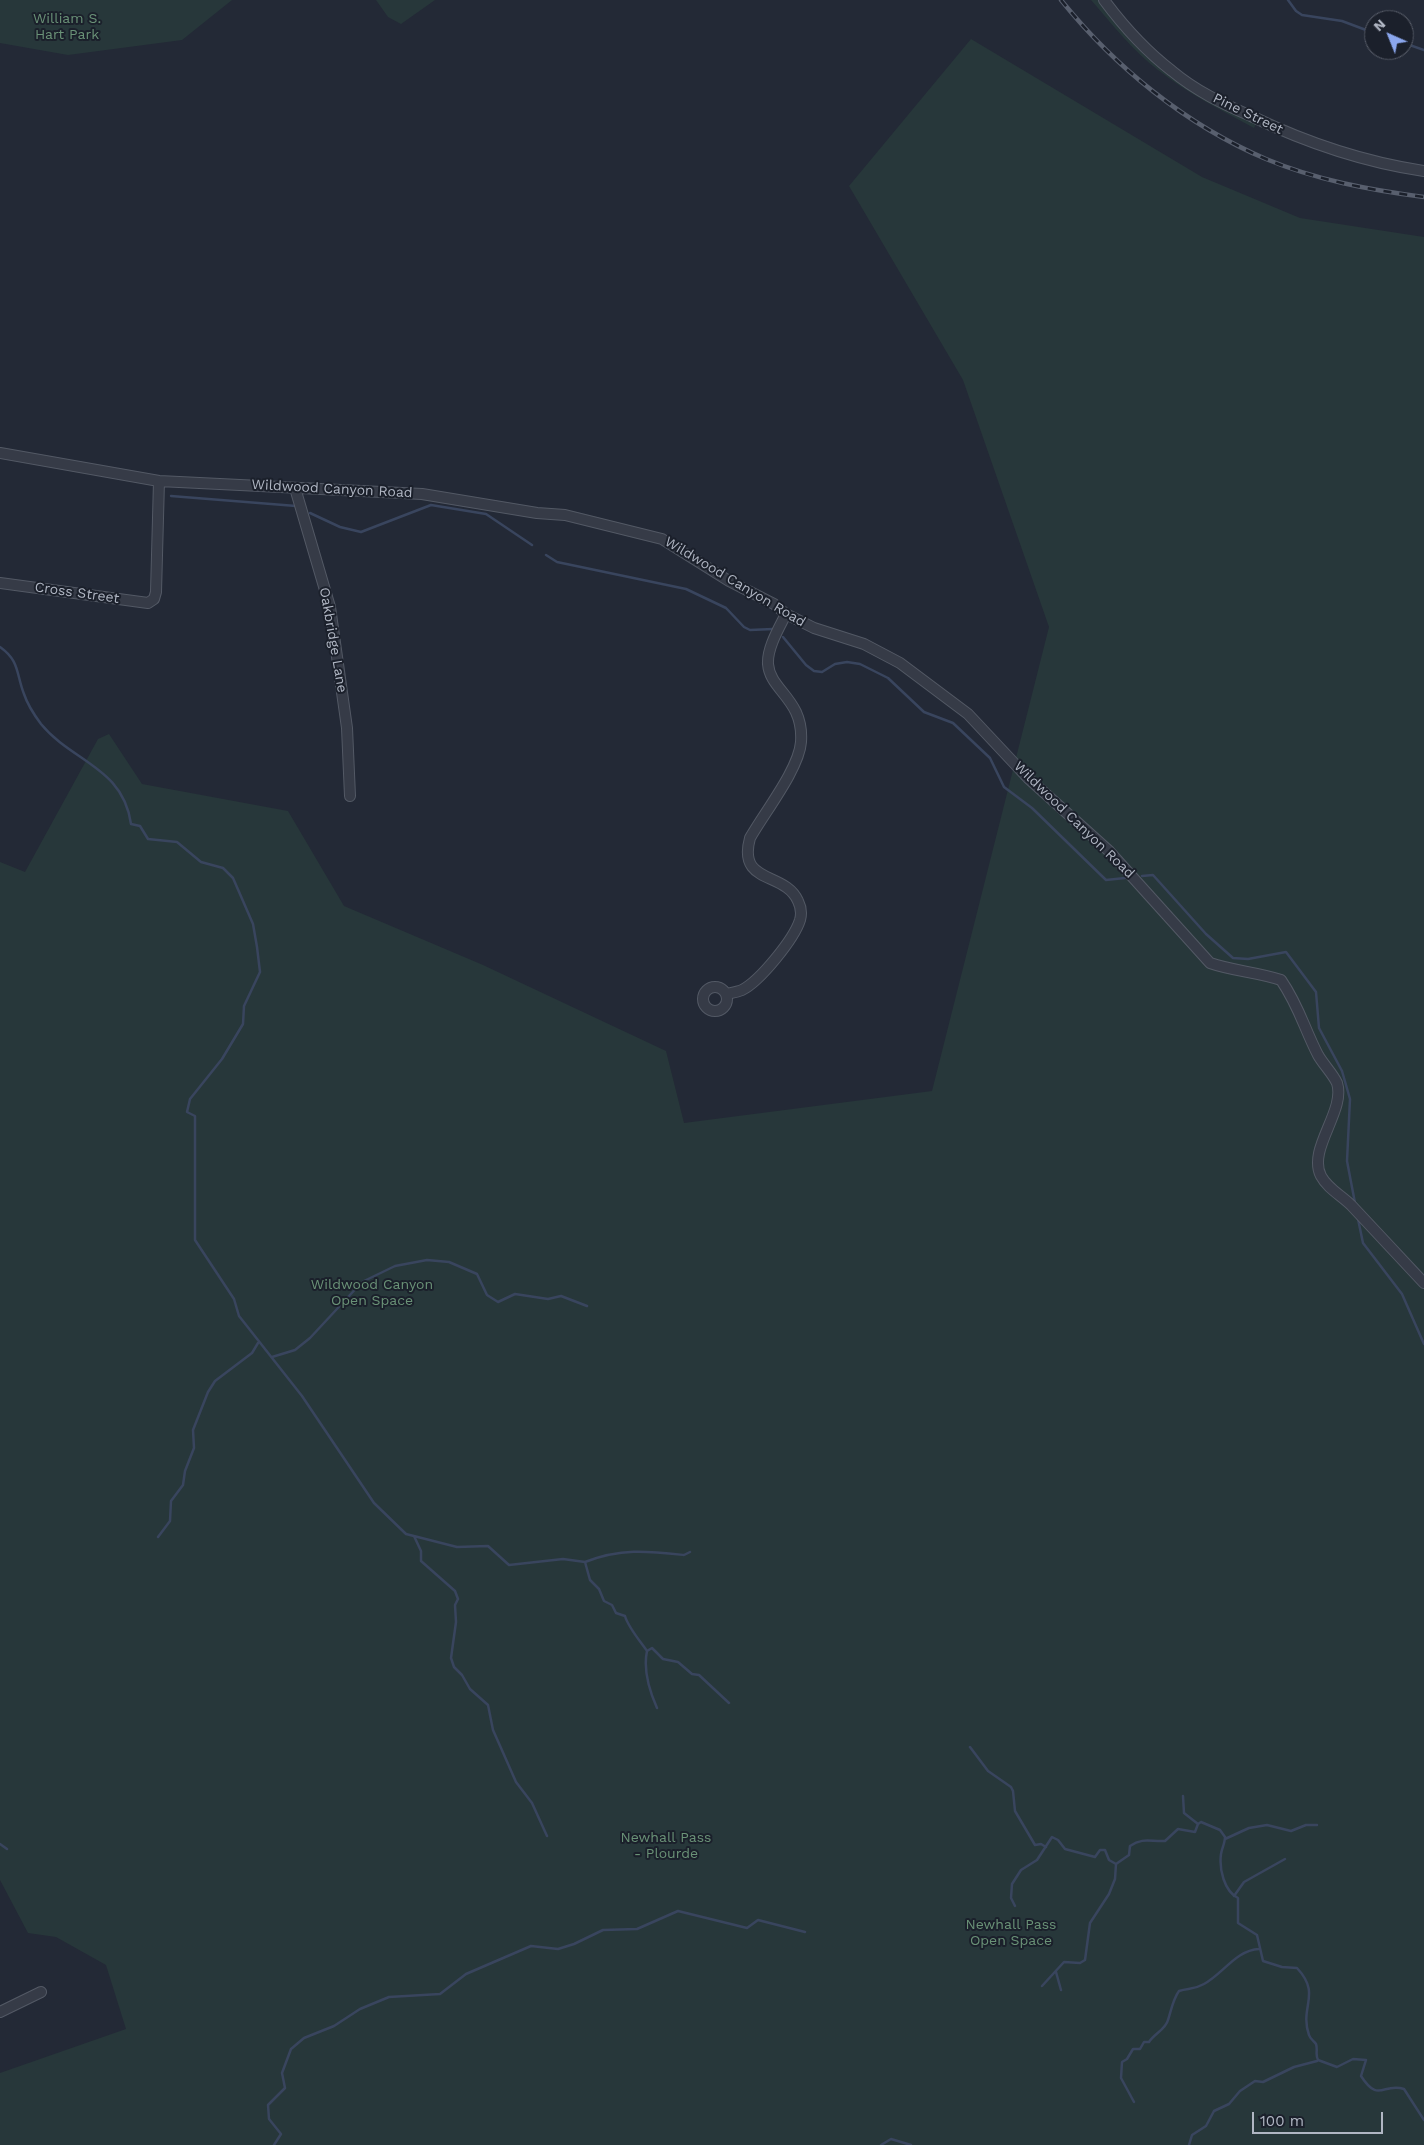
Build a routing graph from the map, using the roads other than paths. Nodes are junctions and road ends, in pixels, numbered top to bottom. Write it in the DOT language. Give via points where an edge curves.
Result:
graph roads {
  1 [pos="1104,0"];
  2 [pos="1424,171"];
  3 [pos="0,453"];
  4 [pos="159,481"];
  5 [pos="295,488"];
  6 [pos="0,583"];
  7 [pos="786,614"];
  8 [pos="350,796"];
  9 [pos="727,994"];
  10 [pos="1424,1283"];
  11 [pos="41,1992"];
  12 [pos="0,2012"];
  1 -- 2 [label="street, Pine Street" via="1125,28 1166,66 1213,98 1328,149 1388,166"];
  3 -- 4 [label="street, Wildwood Canyon Road"];
  4 -- 5 [label="street, Wildwood Canyon Road"];
  4 -- 6 [label="street, Cross Street" via="156,580 154,598 148,603"];
  5 -- 7 [label="street, Wildwood Canyon Road" via="422,494 537,513 565,514 652,534"];
  5 -- 8 [label="street, Oakbridge Lane" via="330,606 348,728"];
  7 -- 9 [label="street" via="767,662 769,674 795,707 801,723 799,754 750,838 747,850 754,870 796,896 800,919 778,954 758,977 741,990"];
  7 -- 10 [label="street, Wildwood Canyon Road" via="814,628 864,644 914,672 968,714 1028,778 1109,851 1210,963 1231,971 1249,971 1281,980 1302,1014 1311,1042 1337,1084 1337,1107 1324,1136 1320,1174"];
  11 -- 12 [label="street"];
}
